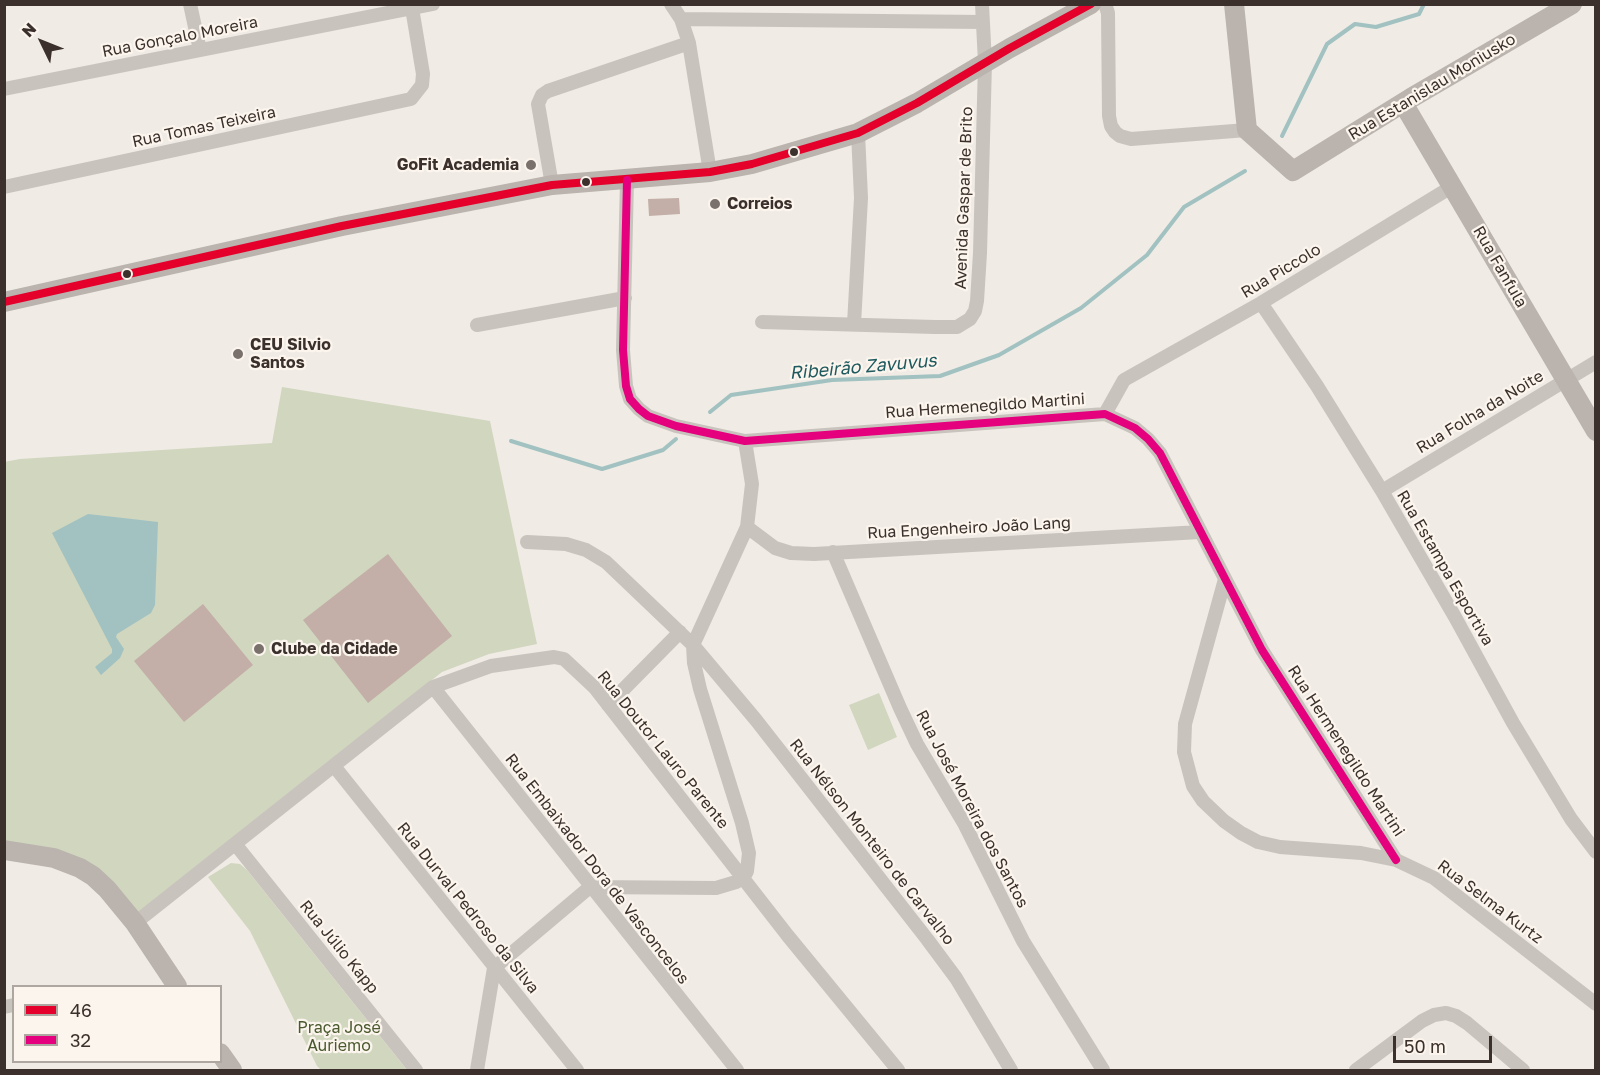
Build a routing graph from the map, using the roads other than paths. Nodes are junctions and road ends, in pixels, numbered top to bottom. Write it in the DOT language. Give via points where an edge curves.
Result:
graph roads {
  1 [pos="190,4"];
  2 [pos="433,4"];
  3 [pos="671,4"];
  4 [pos="982,4"];
  5 [pos="1091,4"];
  6 [pos="1105,4"];
  7 [pos="1234,4"];
  8 [pos="1572,4"];
  9 [pos="406,8"];
  10 [pos="681,19"];
  11 [pos="983,22"];
  12 [pos="689,43"];
  13 [pos="200,50"];
  14 [pos="984,63"];
  15 [pos="4,89"];
  16 [pos="1403,103"];
  17 [pos="1246,130"];
  18 [pos="858,133"];
  19 [pos="710,172"];
  20 [pos="627,180"];
  21 [pos="552,185"];
  22 [pos="1453,186"];
  23 [pos="4,187"];
  24 [pos="625,298"];
  25 [pos="4,302"];
  26 [pos="1261,303"];
  27 [pos="762,322"];
  28 [pos="854,324"];
  29 [pos="477,325"];
  30 [pos="1596,362"];
  31 [pos="1566,380"];
  32 [pos="1105,414"];
  33 [pos="1596,431"];
  34 [pos="745,441"];
  35 [pos="1382,491"];
  36 [pos="747,527"];
  37 [pos="1200,532"];
  38 [pos="526,542"];
  39 [pos="833,552"];
  40 [pos="1225,579"];
  41 [pos="680,632"];
  42 [pos="693,645"];
  43 [pos="433,687"];
  44 [pos="608,705"];
  45 [pos="334,766"];
  46 [pos="236,845"];
  47 [pos="4,850"];
  48 [pos="1596,852"];
  49 [pos="1396,860"];
  50 [pos="744,877"];
  51 [pos="590,887"];
  52 [pos="135,924"];
  53 [pos="494,968"];
  54 [pos="176,985"];
  55 [pos="1596,1004"];
  56 [pos="222,1056"];
  57 [pos="232,1071"];
  58 [pos="416,1071"];
  59 [pos="477,1071"];
  60 [pos="577,1071"];
  61 [pos="737,1071"];
  62 [pos="898,1071"];
  63 [pos="1011,1071"];
  64 [pos="1103,1071"];
  65 [pos="1356,1071"];
  66 [pos="1524,1071"];
  1 -- 13 [label="street"];
  2 -- 9 [label="street, Rua Gonçalo Moreira"];
  3 -- 10 [label="street"];
  4 -- 11 [label="street, Avenida Gaspar de Brito"];
  5 -- 14 [label="street"];
  6 -- 17 [label="street" via="1109,116 1115,132 1131,139"];
  7 -- 17 [label="street"];
  8 -- 16 [label="street, Rua Estanislau Moniusko"];
  9 -- 13 [label="street, Rua Gonçalo Moreira"];
  9 -- 23 [label="street, Rua Tomas Teixeira" via="423,74 422,85 411,99"];
  10 -- 11 [label="street"];
  10 -- 12 [label="street"];
  11 -- 14 [label="street, Avenida Gaspar de Brito"];
  12 -- 19 [label="street"];
  12 -- 21 [label="street" via="542,95 538,104"];
  13 -- 15 [label="street, Rua Gonçalo Moreira"];
  14 -- 18 [label="street"];
  14 -- 28 [label="street, Avenida Gaspar de Brito" via="981,253 975,311 957,327"];
  16 -- 17 [label="street, Rua Estanislau Moniusko" via="1293,171"];
  16 -- 22 [label="street, Rua Fanfula"];
  18 -- 19 [label="street"];
  18 -- 28 [label="street" via="861,198"];
  19 -- 20 [label="street"];
  20 -- 21 [label="street"];
  20 -- 24 [label="street, Rua Hermenegildo Martini"];
  21 -- 25 [label="street" via="342,226"];
  22 -- 26 [label="street, Rua Piccolo"];
  22 -- 31 [label="street, Rua Fanfula"];
  24 -- 29 [label="street"];
  24 -- 34 [label="street, Rua Hermenegildo Martini" via="623,351 626,386 634,404 648,416 676,426"];
  26 -- 32 [label="street, Rua Piccolo" via="1124,380"];
  26 -- 35 [label="street, Rua Estampa Esportiva"];
  27 -- 28 [label="street"];
  30 -- 31 [label="street, Rua Folha da Noite"];
  31 -- 33 [label="street, Rua Fanfula"];
  31 -- 35 [label="street, Rua Folha da Noite"];
  32 -- 34 [label="street, Rua Hermenegildo Martini"];
  32 -- 37 [label="street, Rua Hermenegildo Martini" via="1135,428 1160,453"];
  34 -- 36 [label="street" via="752,484"];
  35 -- 48 [label="street, Rua Estampa Esportiva" via="1513,723 1571,819"];
  36 -- 39 [label="street, Rua Engenheiro João Lang" via="776,548 791,553"];
  36 -- 42 [label="street"];
  37 -- 39 [label="street, Rua Engenheiro João Lang"];
  37 -- 40 [label="street, Rua Hermenegildo Martini"];
  38 -- 41 [label="street, Rua Nélson Monteiro de Carvalho" via="566,544 586,550 606,562"];
  39 -- 64 [label="street, Rua José Moreira dos Santos" via="917,744 964,825 1023,942"];
  40 -- 49 [label="street, Rua Hermenegildo Martini" via="1262,650"];
  40 -- 49 [label="street, Rua Selma Kurtz" via="1185,724 1184,752 1193,786 1224,821 1258,842"];
  41 -- 42 [label="street, Rua Nélson Monteiro de Carvalho"];
  41 -- 44 [label="street"];
  42 -- 50 [label="street" via="700,689 749,853"];
  42 -- 63 [label="street, Rua Nélson Monteiro de Carvalho" via="927,939 956,978"];
  43 -- 44 [label="street, Rua Doutor Lauro Parente" via="491,666 554,657 564,659 578,670"];
  43 -- 45 [label="street, Rua Doutor Lauro Parente"];
  43 -- 51 [label="street, Rua Embaixador Dora de Vasconcelos"];
  44 -- 50 [label="street, Rua Doutor Lauro Parente"];
  45 -- 46 [label="street, Rua Doutor Lauro Parente"];
  45 -- 53 [label="street, Rua Durval Pedroso da Silva"];
  46 -- 52 [label="street, Rua Doutor Lauro Parente"];
  46 -- 58 [label="street, Rua Júlio Kapp"];
  47 -- 52 [label="street" via="54,858 80,868 107,889"];
  49 -- 55 [label="street, Rua Selma Kurtz" via="1442,883"];
  50 -- 51 [label="street" via="727,886 700,890"];
  50 -- 62 [label="street, Rua Doutor Lauro Parente"];
  51 -- 53 [label="street"];
  51 -- 61 [label="street, Rua Embaixador Dora de Vasconcelos"];
  52 -- 54 [label="street"];
  53 -- 59 [label="street"];
  53 -- 60 [label="street, Rua Durval Pedroso da Silva"];
  56 -- 57 [label="street"];
  65 -- 66 [label="street" via="1422,1021 1446,1013 1467,1023"];
}
